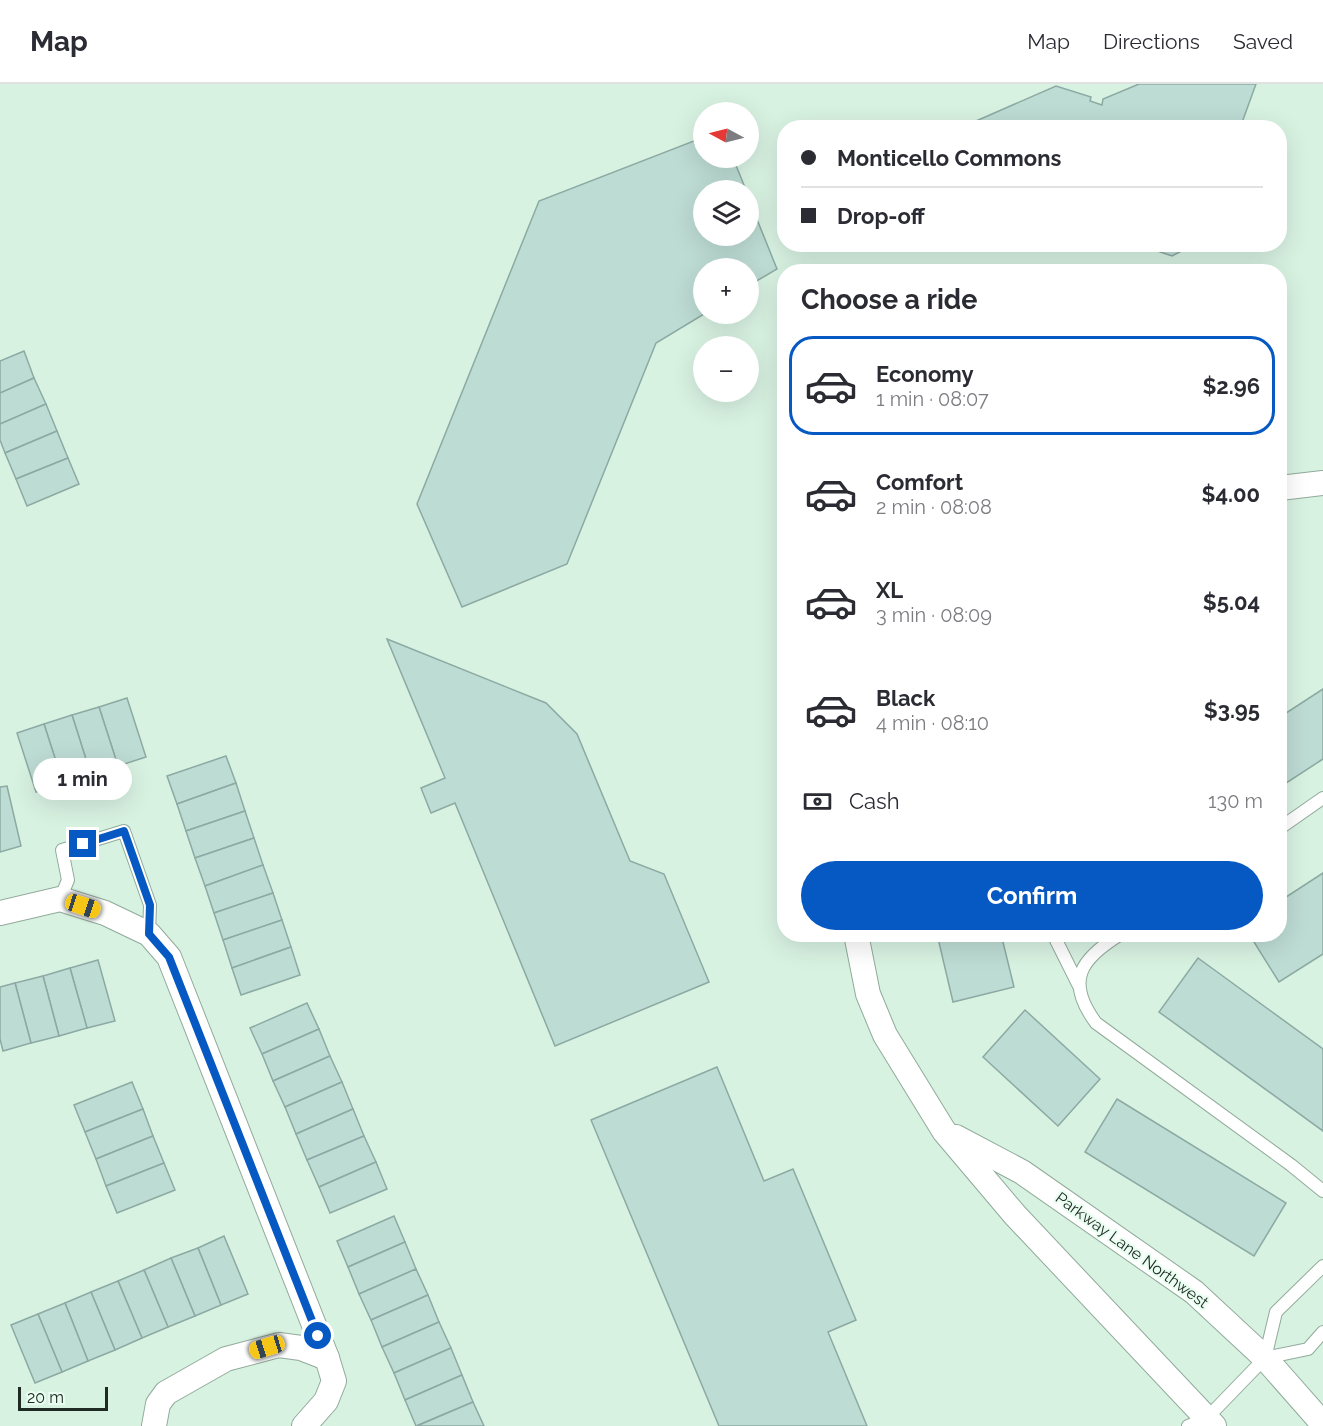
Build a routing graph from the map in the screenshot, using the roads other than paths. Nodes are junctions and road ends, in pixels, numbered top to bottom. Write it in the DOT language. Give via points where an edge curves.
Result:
graph roads {
  1 [pos="1323,483"];
  2 [pos="1287,487"];
  3 [pos="1323,798"];
  4 [pos="1287,823"];
  5 [pos="60,899"];
  6 [pos="0,913"];
  7 [pos="149,934"];
  8 [pos="858,942"];
  9 [pos="1057,942"];
  10 [pos="1109,942"];
  11 [pos="1079,986"];
  12 [pos="944,1131"];
  13 [pos="1323,1191"];
  14 [pos="1322,1269"];
  15 [pos="1323,1332"];
  16 [pos="327,1358"];
  17 [pos="1265,1358"];
  18 [pos="1203,1423"];
  19 [pos="1323,1424"];
  20 [pos="154,1426"];
  21 [pos="304,1426"];
  1 -- 2 [label="street"];
  3 -- 4 [label="lane"];
  5 -- 6 [label="street"];
  5 -- 7 [label="street" via="105,913"];
  5 -- 7 [label="lane" via="68,880 62,850 124,831 150,905"];
  7 -- 16 [label="street" via="169,957"];
  8 -- 12 [label="street" via="868,994 885,1035"];
  9 -- 11 [label="lane"];
  10 -- 11 [label="lane" via="1084,965"];
  11 -- 13 [label="lane" via="1083,1005 1096,1023"];
  12 -- 17 [label="street, Parkway Lane Northwest" via="1022,1172 1194,1292"];
  12 -- 18 [label="street"];
  14 -- 17 [label="lane" via="1276,1312"];
  15 -- 17 [label="lane" via="1308,1349"];
  16 -- 20 [label="street" via="302,1348 279,1345 226,1359 166,1393 158,1404"];
  16 -- 21 [label="street" via="334,1381 326,1401"];
  17 -- 18 [label="lane"];
  17 -- 19 [label="street, Parkway Lane Northwest"];
}
